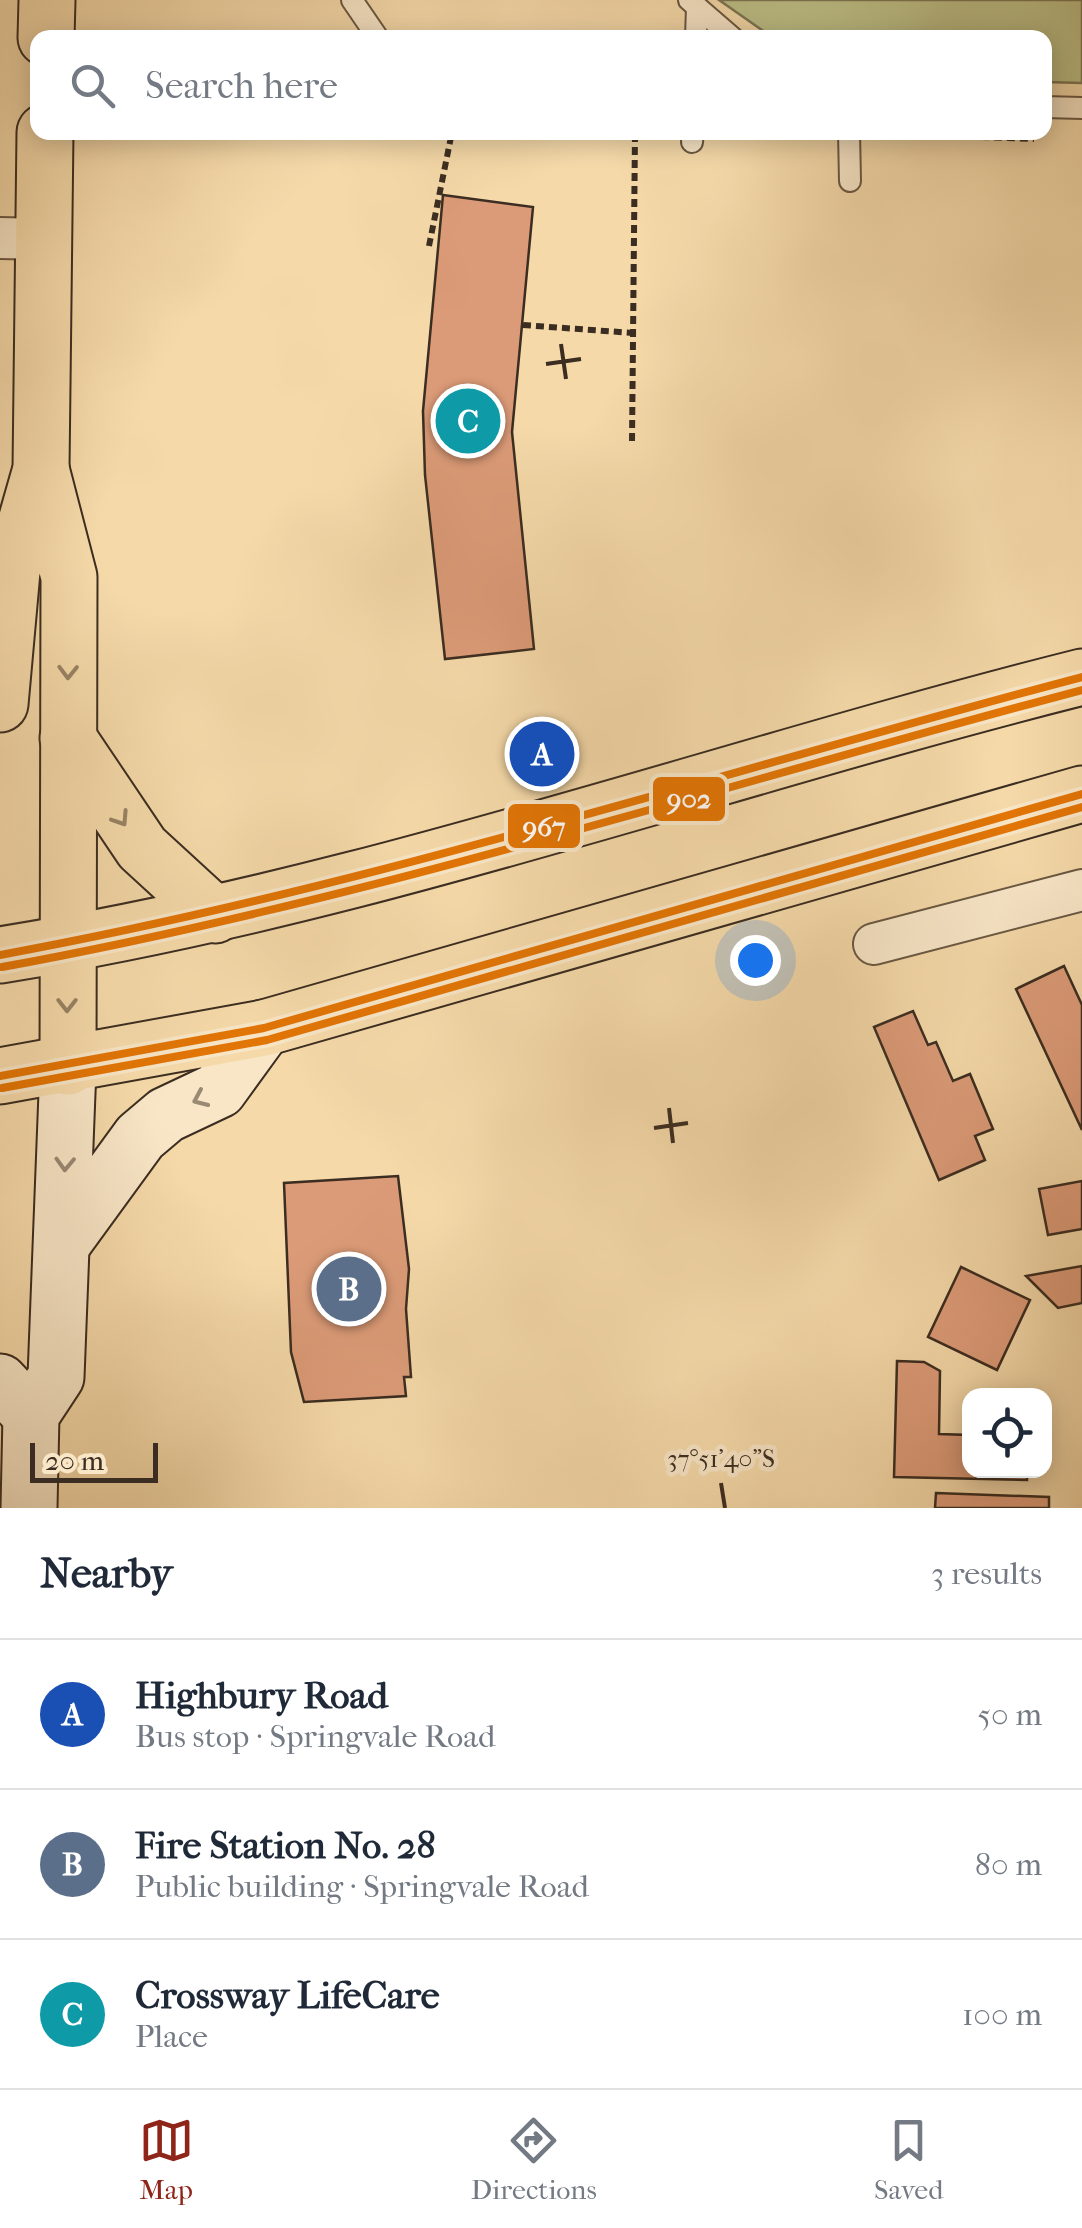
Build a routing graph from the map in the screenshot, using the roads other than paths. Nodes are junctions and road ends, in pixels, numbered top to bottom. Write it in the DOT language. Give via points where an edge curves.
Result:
graph roads {
  1 [pos="46,0"];
  2 [pos="352,0"];
  3 [pos="693,3"];
  4 [pos="46,30"];
  5 [pos="373,30"];
  6 [pos="695,30"];
  7 [pos="725,30"];
  8 [pos="1052,107"];
  9 [pos="1082,108"];
  10 [pos="43,140"];
  11 [pos="850,140"];
  12 [pos="850,182"];
  13 [pos="22,238"];
  14 [pos="41,469"];
  15 [pos="1082,677"];
  16 [pos="0,704"];
  17 [pos="68,738"];
  18 [pos="1082,794"];
  19 [pos="1082,890"];
  20 [pos="215,915"];
  21 [pos="68,944"];
  22 [pos="874,944"];
  23 [pos="0,956"];
  24 [pos="264,1028"];
  25 [pos="68,1066"];
  26 [pos="0,1076"];
  27 [pos="62,1244"];
  28 [pos="16,1399"];
  29 [pos="29,1508"];
  1 -- 4 [label="main road"];
  2 -- 5 [label="lane"];
  3 -- 6 [label="lane"];
  3 -- 7 [label="lane"];
  8 -- 9 [label="lane"];
  10 -- 13 [label="main road"];
  11 -- 12 [label="lane"];
  13 -- 14 [label="main road"];
  14 -- 16 [label="main road" via="12,571"];
  14 -- 17 [label="main road, one-way" via="69,577"];
  15 -- 20 [label="main road"];
  17 -- 20 [label="main road, one-way" via="142,848"];
  17 -- 21 [label="main road"];
  18 -- 24 [label="main road"];
  19 -- 22 [label="street"];
  20 -- 21 [label="main road"];
  21 -- 23 [label="main road"];
  21 -- 25 [label="main road, one-way"];
  24 -- 25 [label="main road"];
  24 -- 27 [label="main road, one-way" via="219,1090 166,1115 140,1137"];
  25 -- 26 [label="main road"];
  25 -- 27 [label="main road, one-way"];
  27 -- 28 [label="main road" via="56,1377"];
  28 -- 29 [label="main road"];
}
